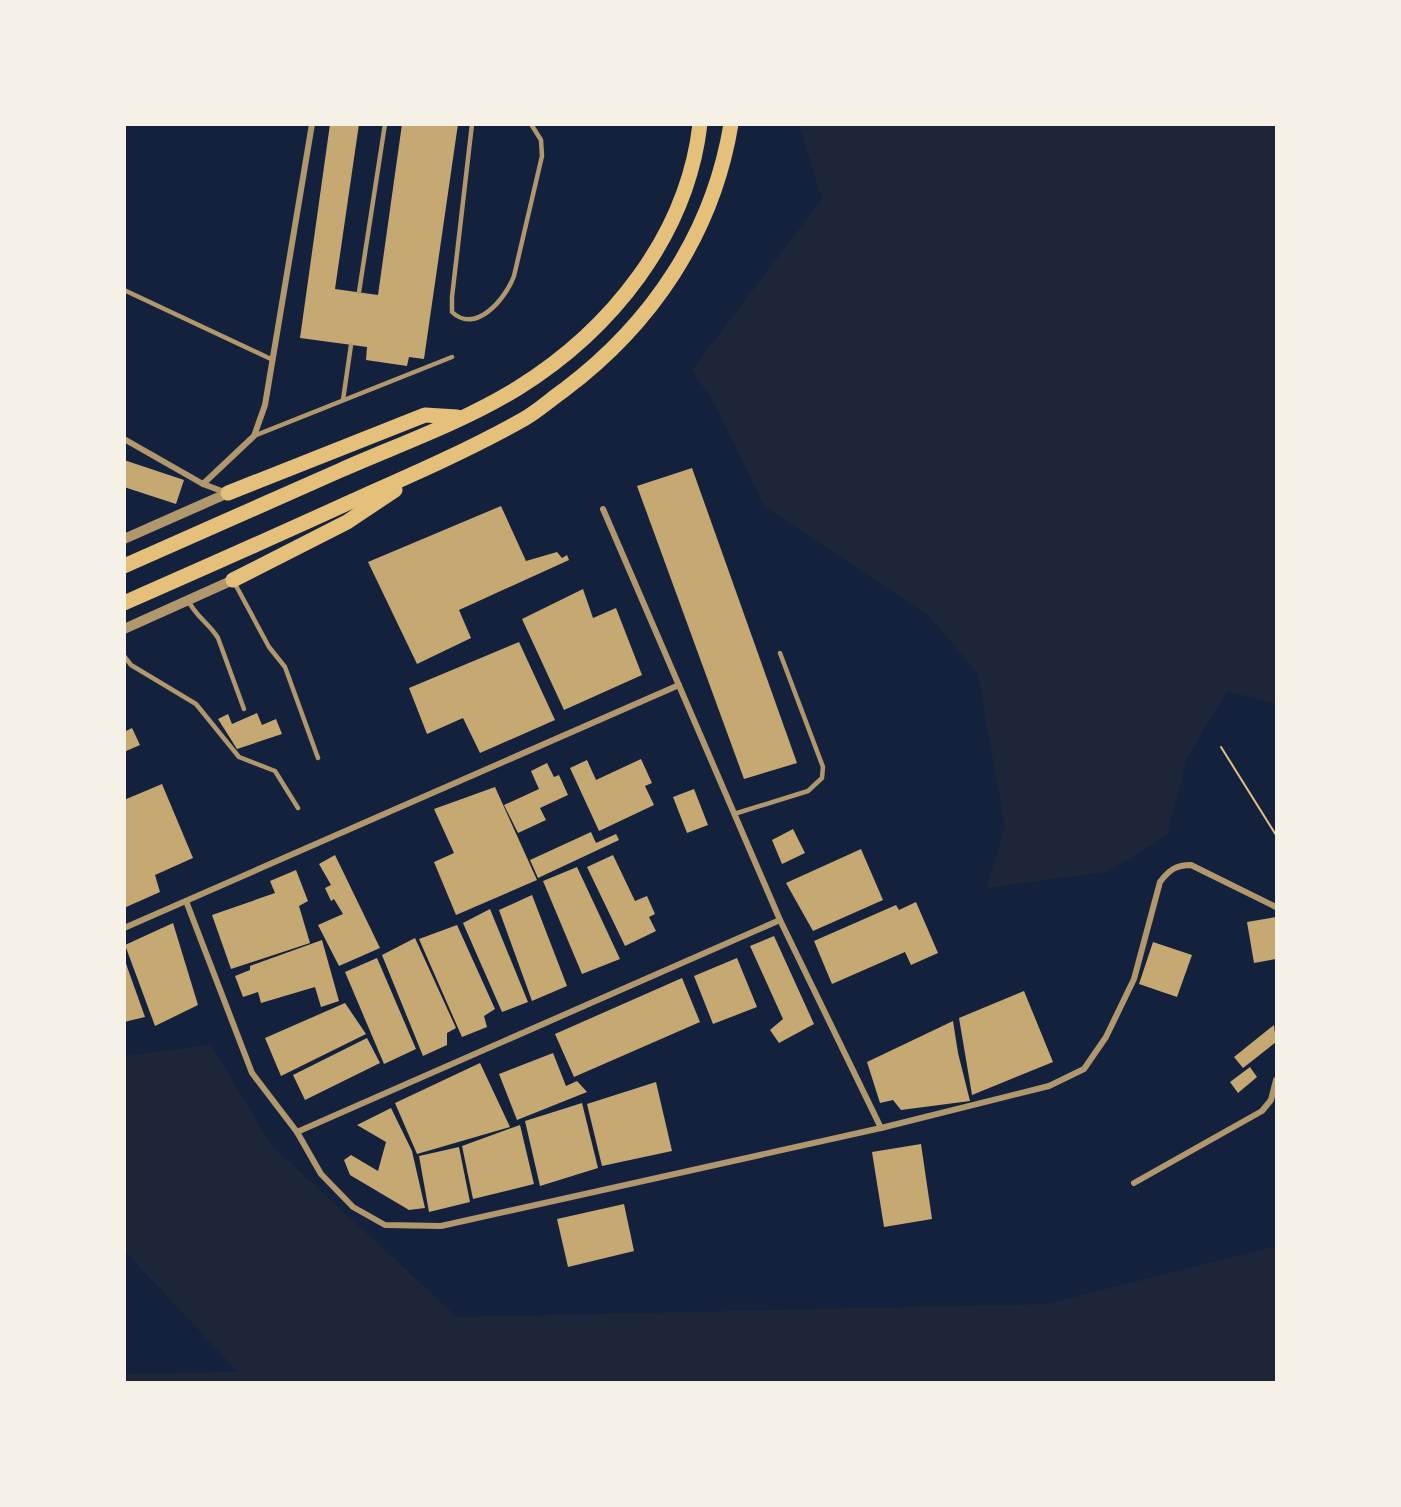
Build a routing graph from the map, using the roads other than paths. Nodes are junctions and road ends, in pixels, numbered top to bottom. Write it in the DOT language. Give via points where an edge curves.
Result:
graph roads {
  1 [pos="312,124"];
  2 [pos="385,124"];
  3 [pos="472,124"];
  4 [pos="531,124"];
  5 [pos="700,124"];
  6 [pos="731,124"];
  7 [pos="124,290"];
  8 [pos="359,292"];
  9 [pos="351,345"];
  10 [pos="452,357"];
  11 [pos="273,360"];
  12 [pos="343,400"];
  13 [pos="463,417"];
  14 [pos="254,436"];
  15 [pos="124,439"];
  16 [pos="434,465"];
  17 [pos="203,484"];
  18 [pos="228,493"];
  19 [pos="603,509"];
  20 [pos="124,539"];
  21 [pos="124,566"];
  22 [pos="233,580"];
  23 [pos="188,600"];
  24 [pos="124,603"];
  25 [pos="124,629"];
  26 [pos="780,653"];
  27 [pos="124,656"];
  28 [pos="679,685"];
  29 [pos="244,709"];
  30 [pos="318,758"];
  31 [pos="298,808"];
  32 [pos="734,814"];
  33 [pos="186,901"];
  34 [pos="1276,907"];
  35 [pos="780,920"];
  36 [pos="124,928"];
  37 [pos="1276,1080"];
  38 [pos="881,1128"];
  39 [pos="297,1132"];
  40 [pos="1134,1183"];
  1 -- 11 [label="street"];
  2 -- 8 [label="lane"];
  3 -- 4 [label="lane" via="452,297 452,312 468,320 484,316 507,291 514,276 542,156 541,140"];
  5 -- 13 [label="highway" via="686,192 656,251 622,301 568,351 518,388"];
  6 -- 16 [label="highway" via="710,205 680,268 642,317 593,368 526,418"];
  7 -- 11 [label="lane"];
  9 -- 12 [label="lane"];
  10 -- 12 [label="lane"];
  11 -- 14 [label="street" via="265,405"];
  12 -- 14 [label="lane"];
  13 -- 18 [label="highway" via="425,415"];
  13 -- 21 [label="highway"];
  14 -- 17 [label="street"];
  15 -- 17 [label="street"];
  16 -- 22 [label="highway" via="347,522"];
  16 -- 24 [label="highway"];
  17 -- 18 [label="street"];
  18 -- 20 [label="street"];
  19 -- 28 [label="street"];
  22 -- 23 [label="street"];
  22 -- 30 [label="lane" via="269,647 285,667"];
  23 -- 25 [label="street"];
  23 -- 29 [label="lane" via="194,614 218,638"];
  26 -- 32 [label="lane" via="823,767 822,778 808,791"];
  27 -- 31 [label="lane" via="131,665 196,704 239,757 274,771"];
  28 -- 32 [label="street"];
  28 -- 33 [label="street"];
  32 -- 35 [label="street"];
  33 -- 36 [label="street"];
  33 -- 39 [label="street" via="252,1073"];
  34 -- 38 [label="street" via="1191,865 1178,865 1160,882 1134,979 1106,1037 1084,1069 1049,1086"];
  35 -- 38 [label="street"];
  35 -- 39 [label="street"];
  37 -- 40 [label="street" via="1271,1100 1262,1111"];
  38 -- 39 [label="street" via="441,1226 385,1225 353,1207 321,1174"];
}
